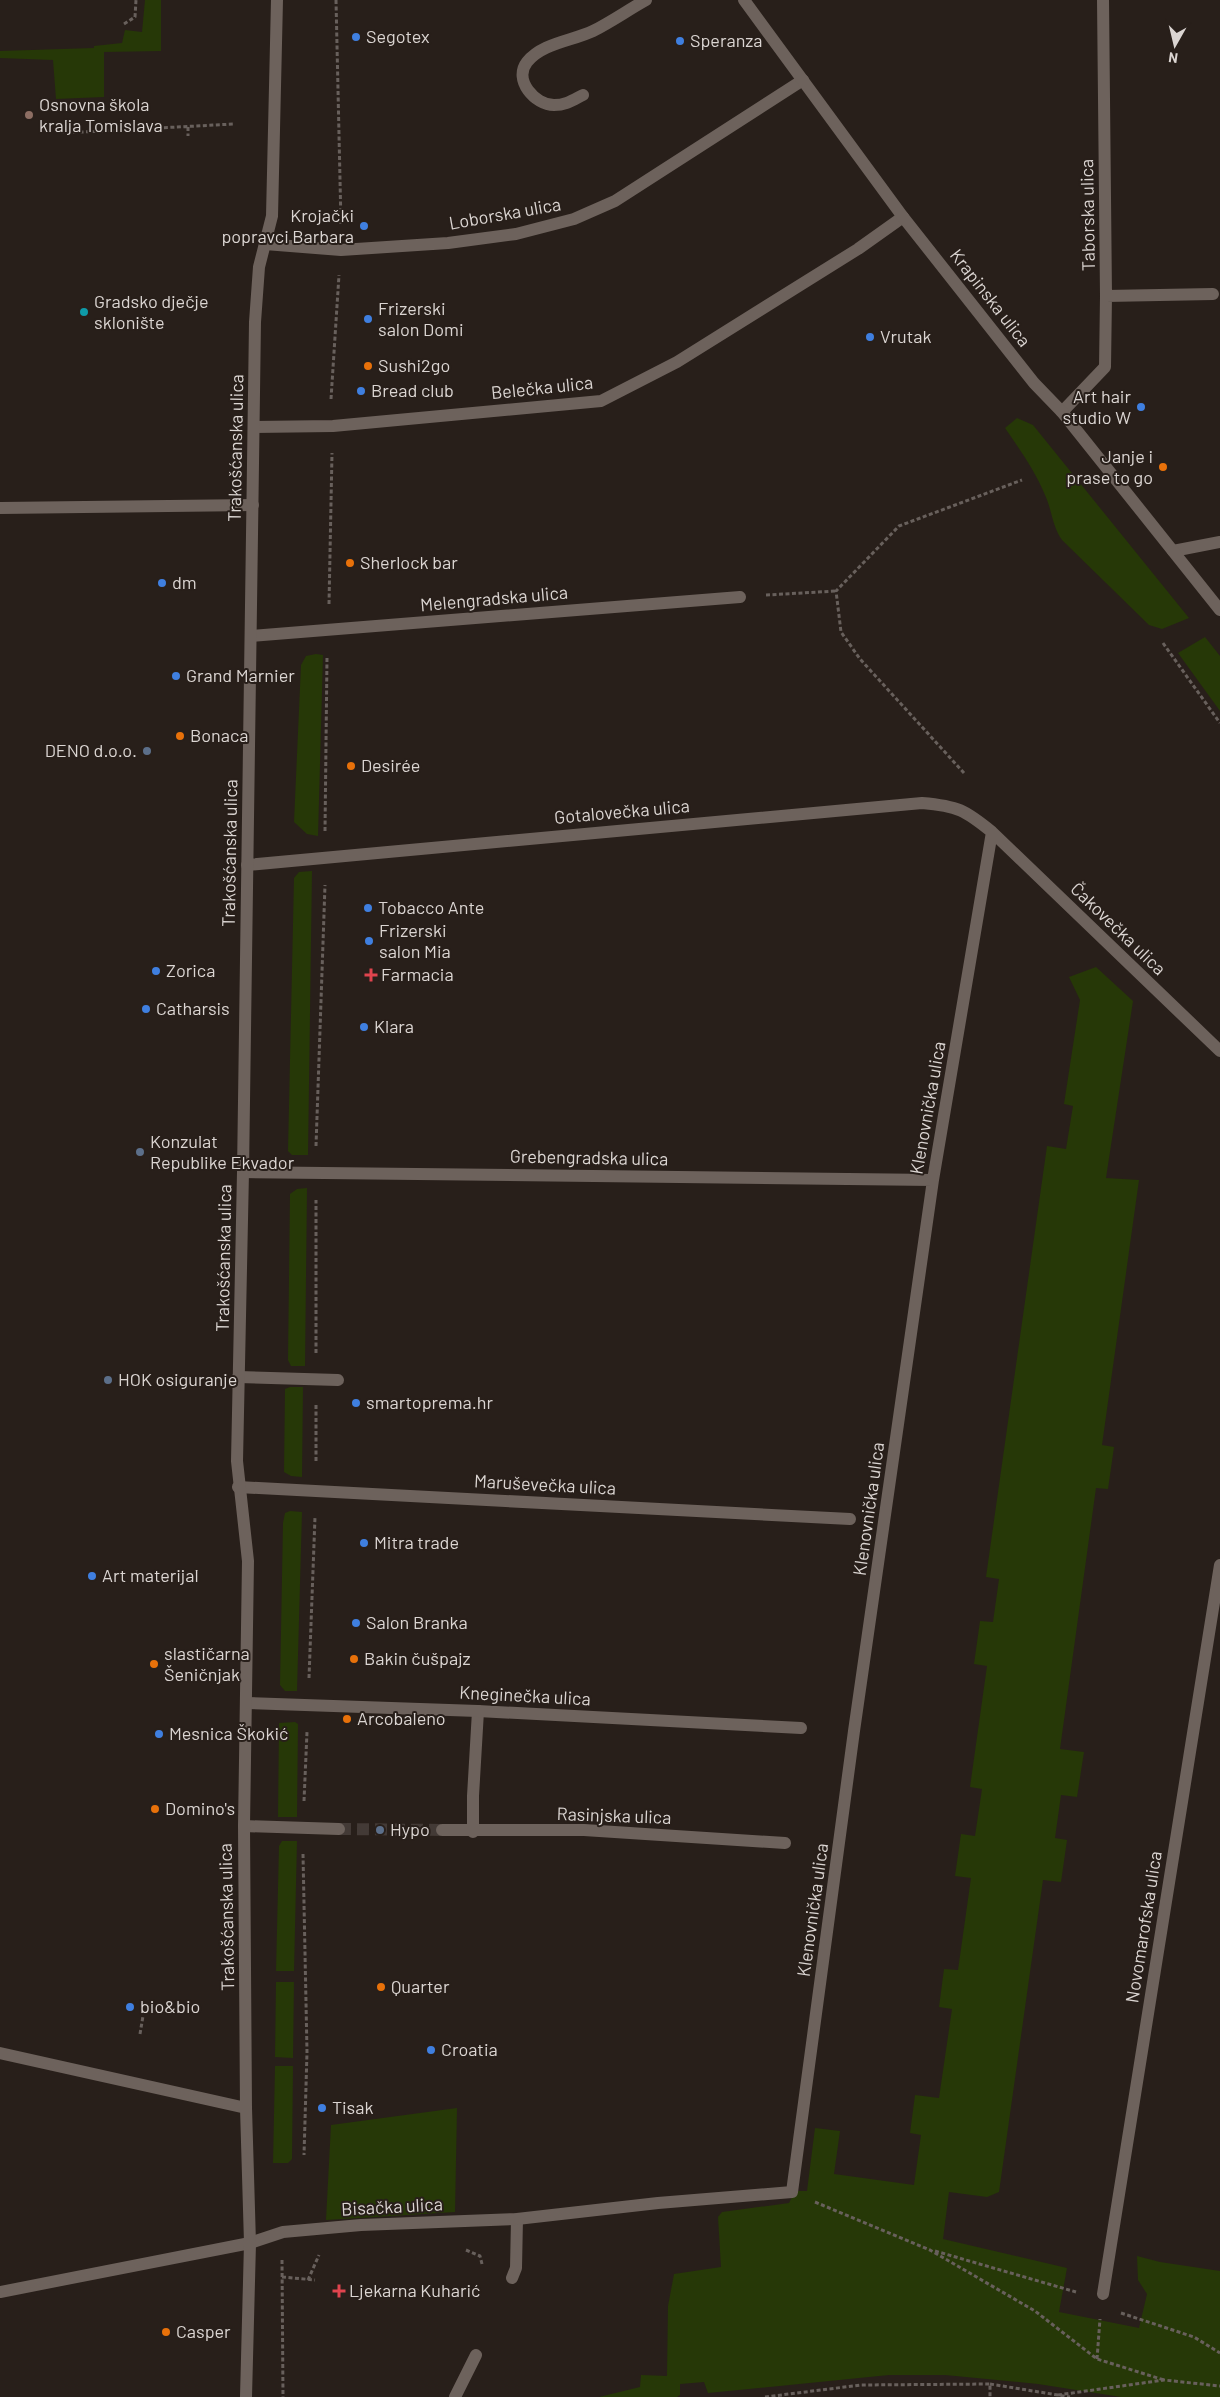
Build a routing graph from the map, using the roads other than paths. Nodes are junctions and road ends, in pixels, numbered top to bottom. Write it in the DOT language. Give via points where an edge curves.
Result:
graph roads {
  1 [pos="277,0"];
  2 [pos="646,0"];
  3 [pos="744,0"];
  4 [pos="1103,0"];
  5 [pos="803,80"];
  6 [pos="582,95"];
  7 [pos="904,217"];
  8 [pos="265,244"];
  9 [pos="1213,294"];
  10 [pos="1106,296"];
  11 [pos="1062,412"];
  12 [pos="254,427"];
  13 [pos="253,505"];
  14 [pos="0,508"];
  15 [pos="1220,542"];
  16 [pos="1173,551"];
  17 [pos="740,597"];
  18 [pos="1220,610"];
  19 [pos="251,636"];
  20 [pos="992,832"];
  21 [pos="247,865"];
  22 [pos="1220,1051"];
  23 [pos="243,1172"];
  24 [pos="934,1180"];
  25 [pos="238,1377"];
  26 [pos="338,1380"];
  27 [pos="238,1486"];
  28 [pos="850,1519"];
  29 [pos="1220,1565"];
  30 [pos="246,1703"];
  31 [pos="478,1711"];
  32 [pos="801,1728"];
  33 [pos="244,1826"];
  34 [pos="339,1829"];
  35 [pos="442,1830"];
  36 [pos="474,1832"];
  37 [pos="785,1842"];
  38 [pos="0,2053"];
  39 [pos="246,2108"];
  40 [pos="792,2192"];
  41 [pos="517,2219"];
  42 [pos="250,2243"];
  43 [pos="512,2278"];
  44 [pos="0,2292"];
  45 [pos="1102,2297"];
  46 [pos="476,2355"];
  47 [pos="246,2397"];
  48 [pos="455,2397"];
  1 -- 8 [label="street, Trakošćanska ulica" via="274,179 272,216"];
  2 -- 6 [label="street" via="591,32 540,50 526,63 523,75 527,91 539,101 552,106 566,104"];
  3 -- 5 [label="street, Krapinska ulica"];
  4 -- 10 [label="street, Taborska ulica"];
  5 -- 7 [label="street, Krapinska ulica"];
  5 -- 8 [label="street, Loborska ulica" via="615,201 574,220 516,234 448,242 341,250"];
  7 -- 11 [label="street, Krapinska ulica" via="1034,383"];
  7 -- 12 [label="street, Belečka ulica" via="677,362 601,401 333,426"];
  8 -- 12 [label="street, Trakošćanska ulica" via="256,297"];
  9 -- 10 [label="street"];
  10 -- 11 [label="street, Taborska ulica" via="1105,367"];
  11 -- 16 [label="street, Krapinska ulica"];
  12 -- 13 [label="street, Trakošćanska ulica"];
  13 -- 14 [label="street"];
  13 -- 19 [label="street, Trakošćanska ulica"];
  15 -- 16 [label="street"];
  16 -- 18 [label="street, Krapinska ulica"];
  17 -- 19 [label="street, Melengradska ulica"];
  19 -- 21 [label="street, Trakošćanska ulica"];
  20 -- 21 [label="street, Gotalovečka ulica" via="967,812 922,803"];
  20 -- 22 [label="street, Čakovečka ulica"];
  20 -- 24 [label="street, Klenovnička ulica"];
  21 -- 23 [label="street, Trakošćanska ulica"];
  23 -- 24 [label="street, Grebengradska ulica"];
  23 -- 25 [label="street, Trakošćanska ulica"];
  24 -- 40 [label="street, Klenovnička ulica" via="854,1731"];
  25 -- 26 [label="street"];
  25 -- 27 [label="street, Trakošćanska ulica"];
  27 -- 28 [label="street, Maruševečka ulica"];
  27 -- 30 [label="street, Trakošćanska ulica" via="248,1561"];
  29 -- 45 [label="street, Novomarofska ulica"];
  30 -- 31 [label="street, Kneginečka ulica"];
  30 -- 33 [label="street, Trakošćanska ulica"];
  31 -- 32 [label="street, Kneginečka ulica"];
  31 -- 36 [label="street"];
  33 -- 34 [label="street"];
  33 -- 39 [label="street, Trakošćanska ulica"];
  35 -- 36 [label="street, Rasinjska ulica"];
  36 -- 37 [label="street, Rasinjska ulica" via="584,1830"];
  38 -- 39 [label="street"];
  39 -- 42 [label="street, Trakošćanska ulica"];
  40 -- 41 [label="street, Bisačka ulica"];
  41 -- 42 [label="street, Bisačka ulica" via="283,2232"];
  41 -- 43 [label="street" via="516,2268"];
  42 -- 44 [label="street, Bisačka ulica"];
  42 -- 47 [label="street, Trakošćanska ulica"];
  46 -- 48 [label="street"];
}
